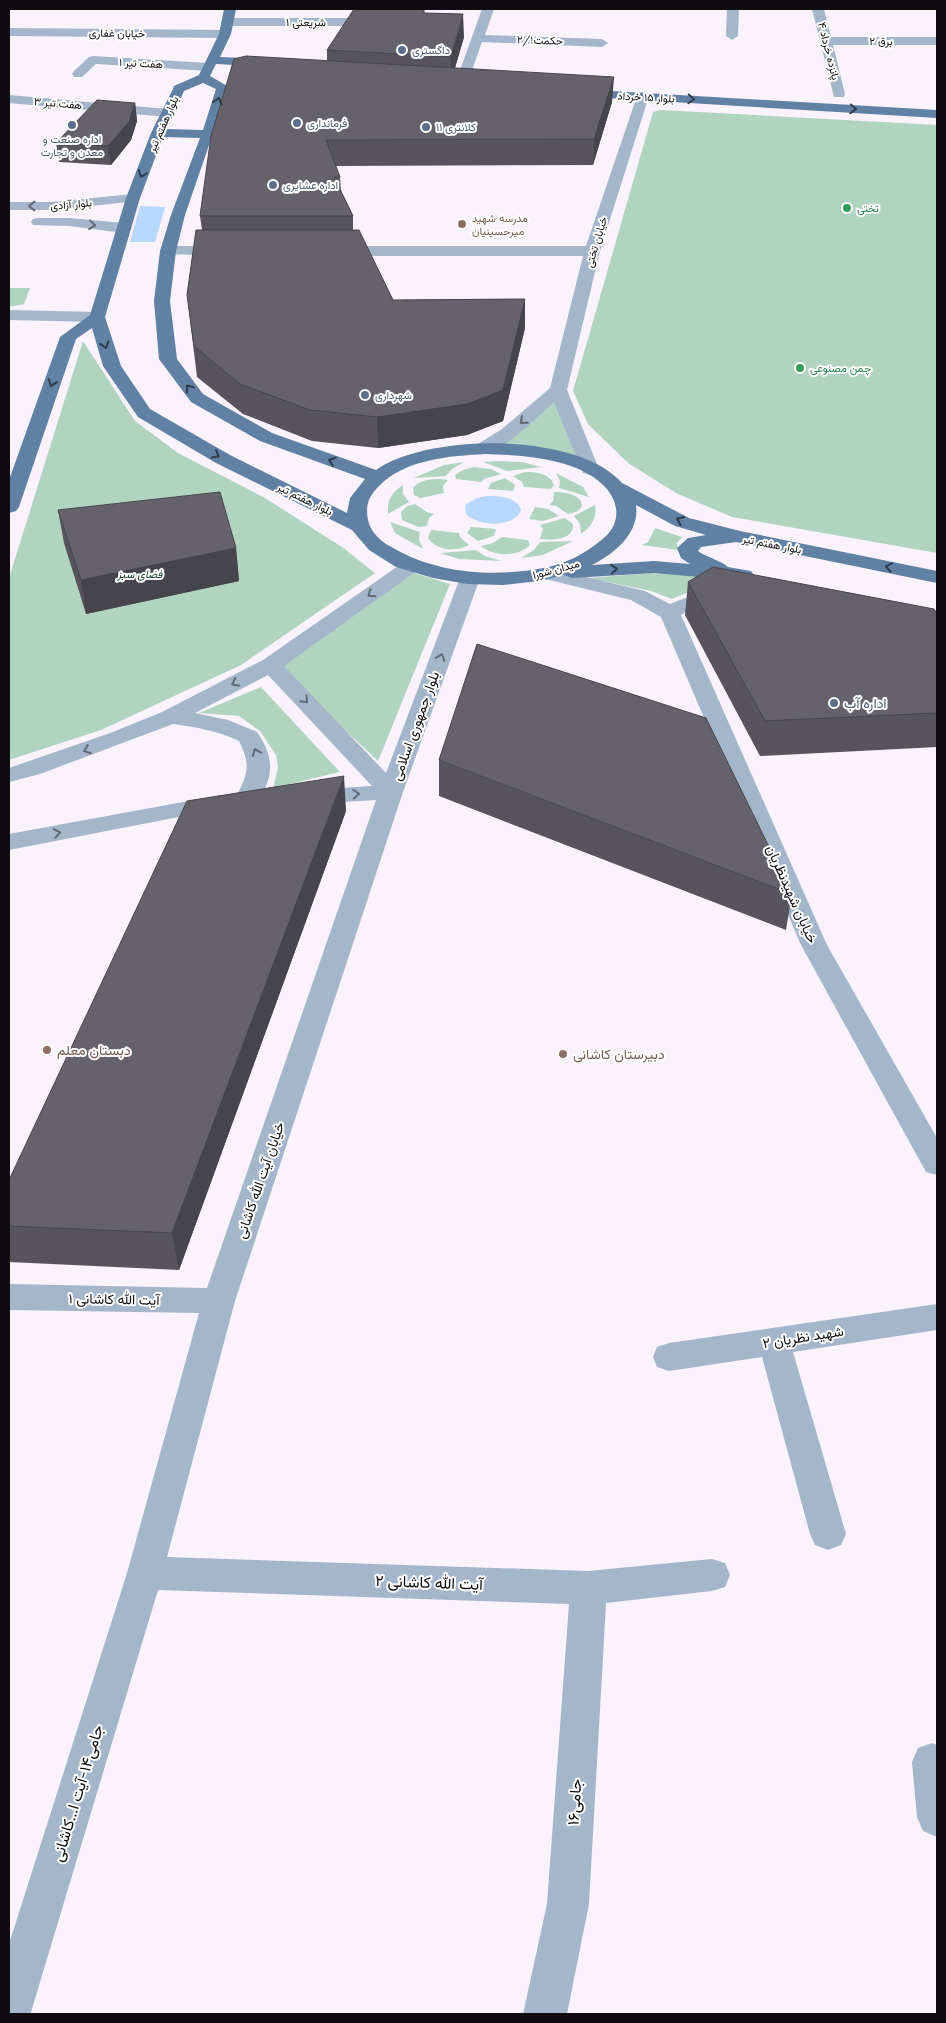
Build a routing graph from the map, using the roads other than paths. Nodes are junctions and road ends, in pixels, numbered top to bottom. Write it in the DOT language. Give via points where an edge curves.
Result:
graph roads {
  1 [pos="230,9"];
  2 [pos="285,9"];
  3 [pos="379,9"];
  4 [pos="488,9"];
  5 [pos="733,9"];
  6 [pos="818,9"];
  7 [pos="275,22"];
  8 [pos="226,28"];
  9 [pos="9,32"];
  10 [pos="732,36"];
  11 [pos="478,38"];
  12 [pos="826,41"];
  13 [pos="937,41"];
  14 [pos="602,43"];
  15 [pos="287,63"];
  16 [pos="207,70"];
  17 [pos="464,73"];
  18 [pos="78,74"];
  19 [pos="278,76"];
  20 [pos="565,92"];
  21 [pos="839,94"];
  22 [pos="643,96"];
  23 [pos="9,99"];
  24 [pos="167,113"];
  25 [pos="937,114"];
  26 [pos="158,133"];
  27 [pos="208,134"];
  28 [pos="133,198"];
  29 [pos="9,206"];
  30 [pos="26,222"];
  31 [pos="124,228"];
  32 [pos="168,251"];
  33 [pos="247,251"];
  34 [pos="316,251"];
  35 [pos="592,251"];
  36 [pos="9,315"];
  37 [pos="97,317"];
  38 [pos="558,390"];
  39 [pos="485,448"];
  40 [pos="590,469"];
  41 [pos="378,477"];
  42 [pos="616,487"];
  43 [pos="9,507"];
  44 [pos="359,526"];
  45 [pos="738,537"];
  46 [pos="411,566"];
  47 [pos="548,574"];
  48 [pos="733,574"];
  49 [pos="759,577"];
  50 [pos="937,577"];
  51 [pos="470,578"];
  52 [pos="670,613"];
  53 [pos="271,665"];
  54 [pos="170,717"];
  55 [pos="9,775"];
  56 [pos="391,792"];
  57 [pos="248,797"];
  58 [pos="9,842"];
  59 [pos="937,1164"];
  60 [pos="9,1297"];
  61 [pos="219,1301"];
  62 [pos="937,1316"];
  63 [pos="774,1342"];
  64 [pos="669,1358"];
  65 [pos="828,1534"];
  66 [pos="145,1573"];
  67 [pos="712,1575"];
  68 [pos="588,1588"];
  69 [pos="932,1762"];
  70 [pos="937,1817"];
  71 [pos="9,2012"];
  72 [pos="545,2014"];
  1 -- 8 [label="main road"];
  2 -- 7 [label="street"];
  3 -- 7 [label="street, شریعتی ۱" via="368,22"];
  4 -- 11 [label="street"];
  5 -- 10 [label="street"];
  6 -- 12 [label="street, پانزده خرداد ۴"];
  7 -- 8 [label="street, شریعتی ۱"];
  8 -- 9 [label="street, خیابان غفاری"];
  8 -- 16 [label="main road"];
  11 -- 14 [label="street, حکمت۲/۱"];
  11 -- 17 [label="street"];
  12 -- 13 [label="street, برق ۲"];
  12 -- 21 [label="street, پانزده خرداد ۴"];
  15 -- 16 [label="main road"];
  16 -- 18 [label="street, هفت تیر ۱" via="93,60"];
  16 -- 19 [label="main road"];
  16 -- 24 [label="main road, بلوار هفتم تیر" via="179,89"];
  27 -- 16 [label="main road, one-way" via="223,87"];
  20 -- 22 [label="main road, بلوار ۱۵ خرداد"];
  22 -- 25 [label="main road, بلوار ۱۵ خرداد, one-way"];
  22 -- 35 [label="street, خیابان تختی"];
  23 -- 24 [label="street, هفت تیر ۳"];
  24 -- 26 [label="main road, بلوار هفتم تیر"];
  26 -- 27 [label="main road"];
  26 -- 28 [label="main road, بلوار هفتم تیر, one-way"];
  27 -- 32 [label="main road"];
  28 -- 29 [label="street, بلوار آزادی, one-way" via="52,206"];
  28 -- 31 [label="main road, بلوار هفتم تیر"];
  30 -- 31 [label="street, بلوار آزادی, one-way" via="69,222"];
  31 -- 37 [label="main road, بلوار هفتم تیر"];
  32 -- 33 [label="street"];
  41 -- 32 [label="main road, one-way" via="266,438 197,398 168,359 162,301"];
  34 -- 35 [label="street"];
  35 -- 38 [label="street, خیابان تختی"];
  36 -- 37 [label="street"];
  37 -- 43 [label="main road, one-way" via="68,337"];
  37 -- 44 [label="main road, بلوار هفتم تیر, one-way" via="112,366 144,413 223,459"];
  38 -- 39 [label="street, one-way" via="508,433"];
  38 -- 40 [label="street"];
  39 -- 40 [label="main road, میدان شورا" via="532,451"];
  39 -- 41 [label="main road, میدان شورا" via="414,459"];
  40 -- 42 [label="main road, میدان شورا"];
  41 -- 44 [label="main road, میدان شورا" via="363,492 356,509"];
  45 -- 42 [label="main road, بلوار هفتم تیر, one-way" via="682,522"];
  42 -- 47 [label="main road, میدان شورا" via="627,506 625,527 611,546 584,562"];
  44 -- 46 [label="main road, میدان شورا" via="370,541 387,555"];
  45 -- 48 [label="main road" via="696,542 687,548 688,554 702,563"];
  50 -- 45 [label="main road, بلوار هفتم تیر, one-way"];
  46 -- 51 [label="main road, میدان شورا"];
  46 -- 53 [label="street, one-way"];
  47 -- 48 [label="main road, one-way" via="654,567"];
  47 -- 51 [label="main road, میدان شورا"];
  47 -- 52 [label="street" via="638,595"];
  48 -- 49 [label="main road"];
  49 -- 52 [label="street" via="706,593"];
  56 -- 51 [label="street, بلوار جمهوری اسلامی, one-way"];
  52 -- 59 [label="street, خیابان شهیدنظریان" via="814,945"];
  53 -- 54 [label="street, one-way"];
  53 -- 56 [label="street, one-way"];
  54 -- 55 [label="street, one-way" via="121,738"];
  57 -- 54 [label="street, one-way" via="260,774 260,761 249,737 208,721"];
  57 -- 56 [label="street, بلوار جمهوری اسلامی, one-way"];
  56 -- 61 [label="street, خیابان آیت الله کاشانی"];
  58 -- 57 [label="street, بلوار جمهوری اسلامی, one-way"];
  60 -- 61 [label="street, آیت الله کاشانی ۱"];
  61 -- 66 [label="street, خیابان آیت الله کاشانی"];
  62 -- 63 [label="street, شهید نظریان ۲"];
  63 -- 64 [label="street, شهید نظریان ۲"];
  63 -- 65 [label="street"];
  66 -- 68 [label="street, آیت الله کاشانی ۲"];
  66 -- 71 [label="street, جامی۱۴-آیت ا...کاشانی"];
  67 -- 68 [label="street, آیت الله کاشانی ۲"];
  68 -- 72 [label="street, جامی۱۶" via="568,1904"];
  69 -- 70 [label="street"];
}
